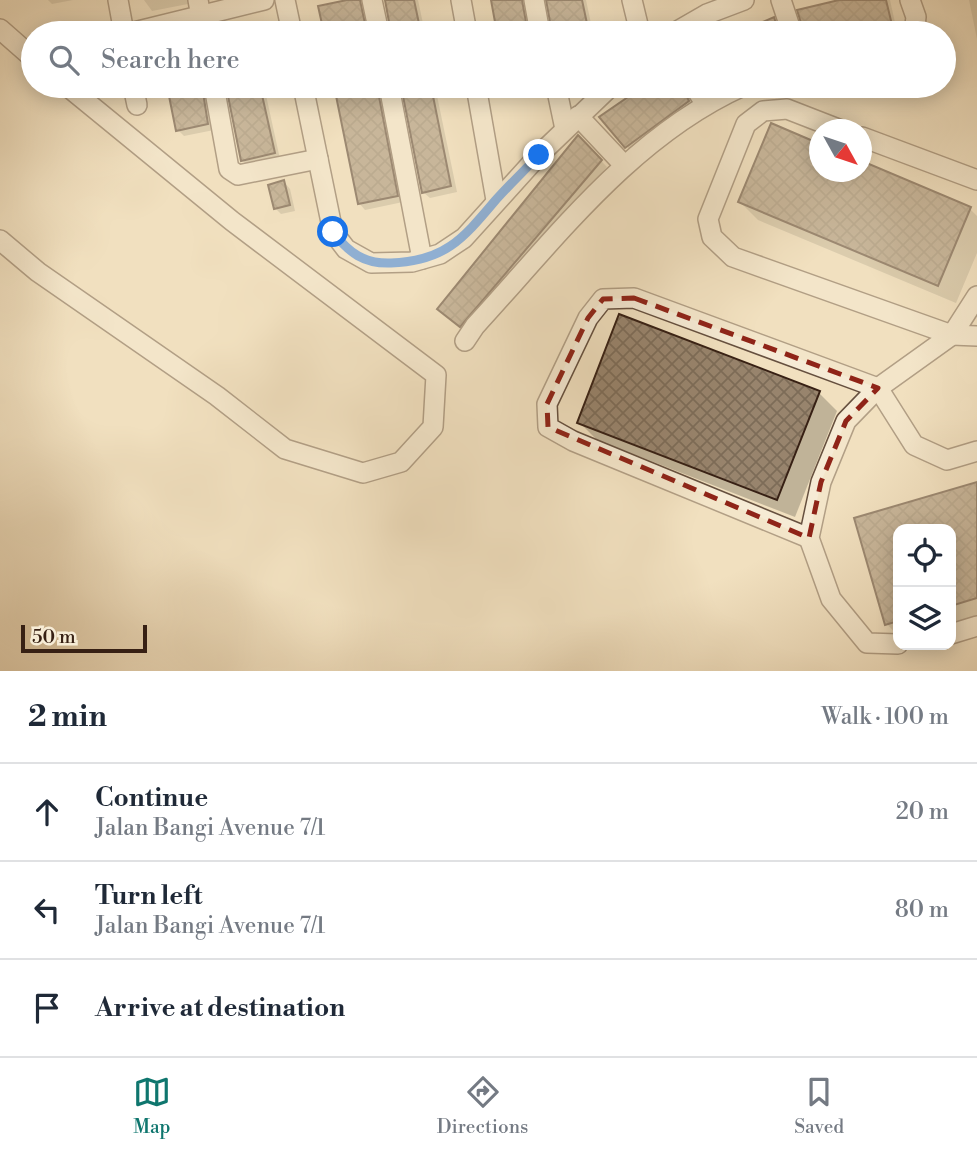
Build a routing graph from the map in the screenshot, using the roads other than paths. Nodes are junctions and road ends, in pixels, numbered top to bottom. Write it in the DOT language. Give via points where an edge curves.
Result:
graph roads {
  1 [pos="118,0"];
  2 [pos="264,0"];
  3 [pos="285,0"];
  4 [pos="372,0"];
  5 [pos="461,0"];
  6 [pos="534,0"];
  7 [pos="632,0"];
  8 [pos="744,0"];
  9 [pos="780,0"];
  10 [pos="910,0"];
  11 [pos="705,7"];
  12 [pos="201,16"];
  13 [pos="122,21"];
  14 [pos="180,21"];
  15 [pos="289,21"];
  16 [pos="376,21"];
  17 [pos="465,21"];
  18 [pos="538,21"];
  19 [pos="637,21"];
  20 [pos="688,21"];
  21 [pos="788,21"];
  22 [pos="916,21"];
  23 [pos="0,29"];
  24 [pos="21,47"];
  25 [pos="82,98"];
  26 [pos="216,98"];
  27 [pos="305,98"];
  28 [pos="391,98"];
  29 [pos="478,98"];
  30 [pos="561,98"];
  31 [pos="598,98"];
  32 [pos="702,98"];
  33 [pos="716,98"];
  34 [pos="705,103"];
  35 [pos="813,119"];
  36 [pos="572,123"];
  37 [pos="872,141"];
  38 [pos="317,159"];
  39 [pos="624,165"];
  40 [pos="977,180"];
  41 [pos="496,200"];
  42 [pos="0,240"];
  43 [pos="422,259"];
  44 [pos="977,296"];
  45 [pos="952,335"];
  46 [pos="977,337"];
  47 [pos="465,341"];
  48 [pos="878,388"];
  49 [pos="977,451"];
  50 [pos="810,538"];
  51 [pos="977,626"];
  52 [pos="956,632"];
  53 [pos="893,644"];
  1 -- 13 [label="street"];
  2 -- 12 [label="street"];
  3 -- 15 [label="street"];
  4 -- 16 [label="street"];
  5 -- 17 [label="street"];
  6 -- 18 [label="street"];
  7 -- 19 [label="street"];
  8 -- 11 [label="street"];
  9 -- 21 [label="street"];
  10 -- 22 [label="street"];
  11 -- 20 [label="street"];
  12 -- 14 [label="street"];
  23 -- 24 [label="street"];
  25 -- 42 [label="street" via="232,221 436,374 433,427 401,462 363,473 285,449"];
  26 -- 38 [label="street" via="229,169 238,175"];
  27 -- 38 [label="street"];
  28 -- 43 [label="street"];
  29 -- 41 [label="street"];
  30 -- 36 [label="street"];
  31 -- 36 [label="street"];
  32 -- 34 [label="street"];
  33 -- 34 [label="street"];
  34 -- 39 [label="street"];
  35 -- 45 [label="street" via="787,109 762,111 746,124 708,219 712,237 733,257"];
  36 -- 39 [label="street"];
  36 -- 41 [label="street"];
  37 -- 40 [label="street"];
  38 -- 43 [label="street" via="333,232 346,249 371,263"];
  39 -- 47 [label="street"];
  41 -- 43 [label="street" via="464,238 440,254"];
  44 -- 45 [label="street"];
  45 -- 46 [label="street"];
  45 -- 48 [label="street"];
  48 -- 49 [label="street" via="914,445 947,460"];
  48 -- 50 [label="street" via="846,421 821,482"];
  48 -- 50 [label="street" via="634,298 603,299 588,318 547,404 548,427 573,441"];
  50 -- 53 [label="street" via="831,598 867,643"];
  51 -- 52 [label="street"];
}
